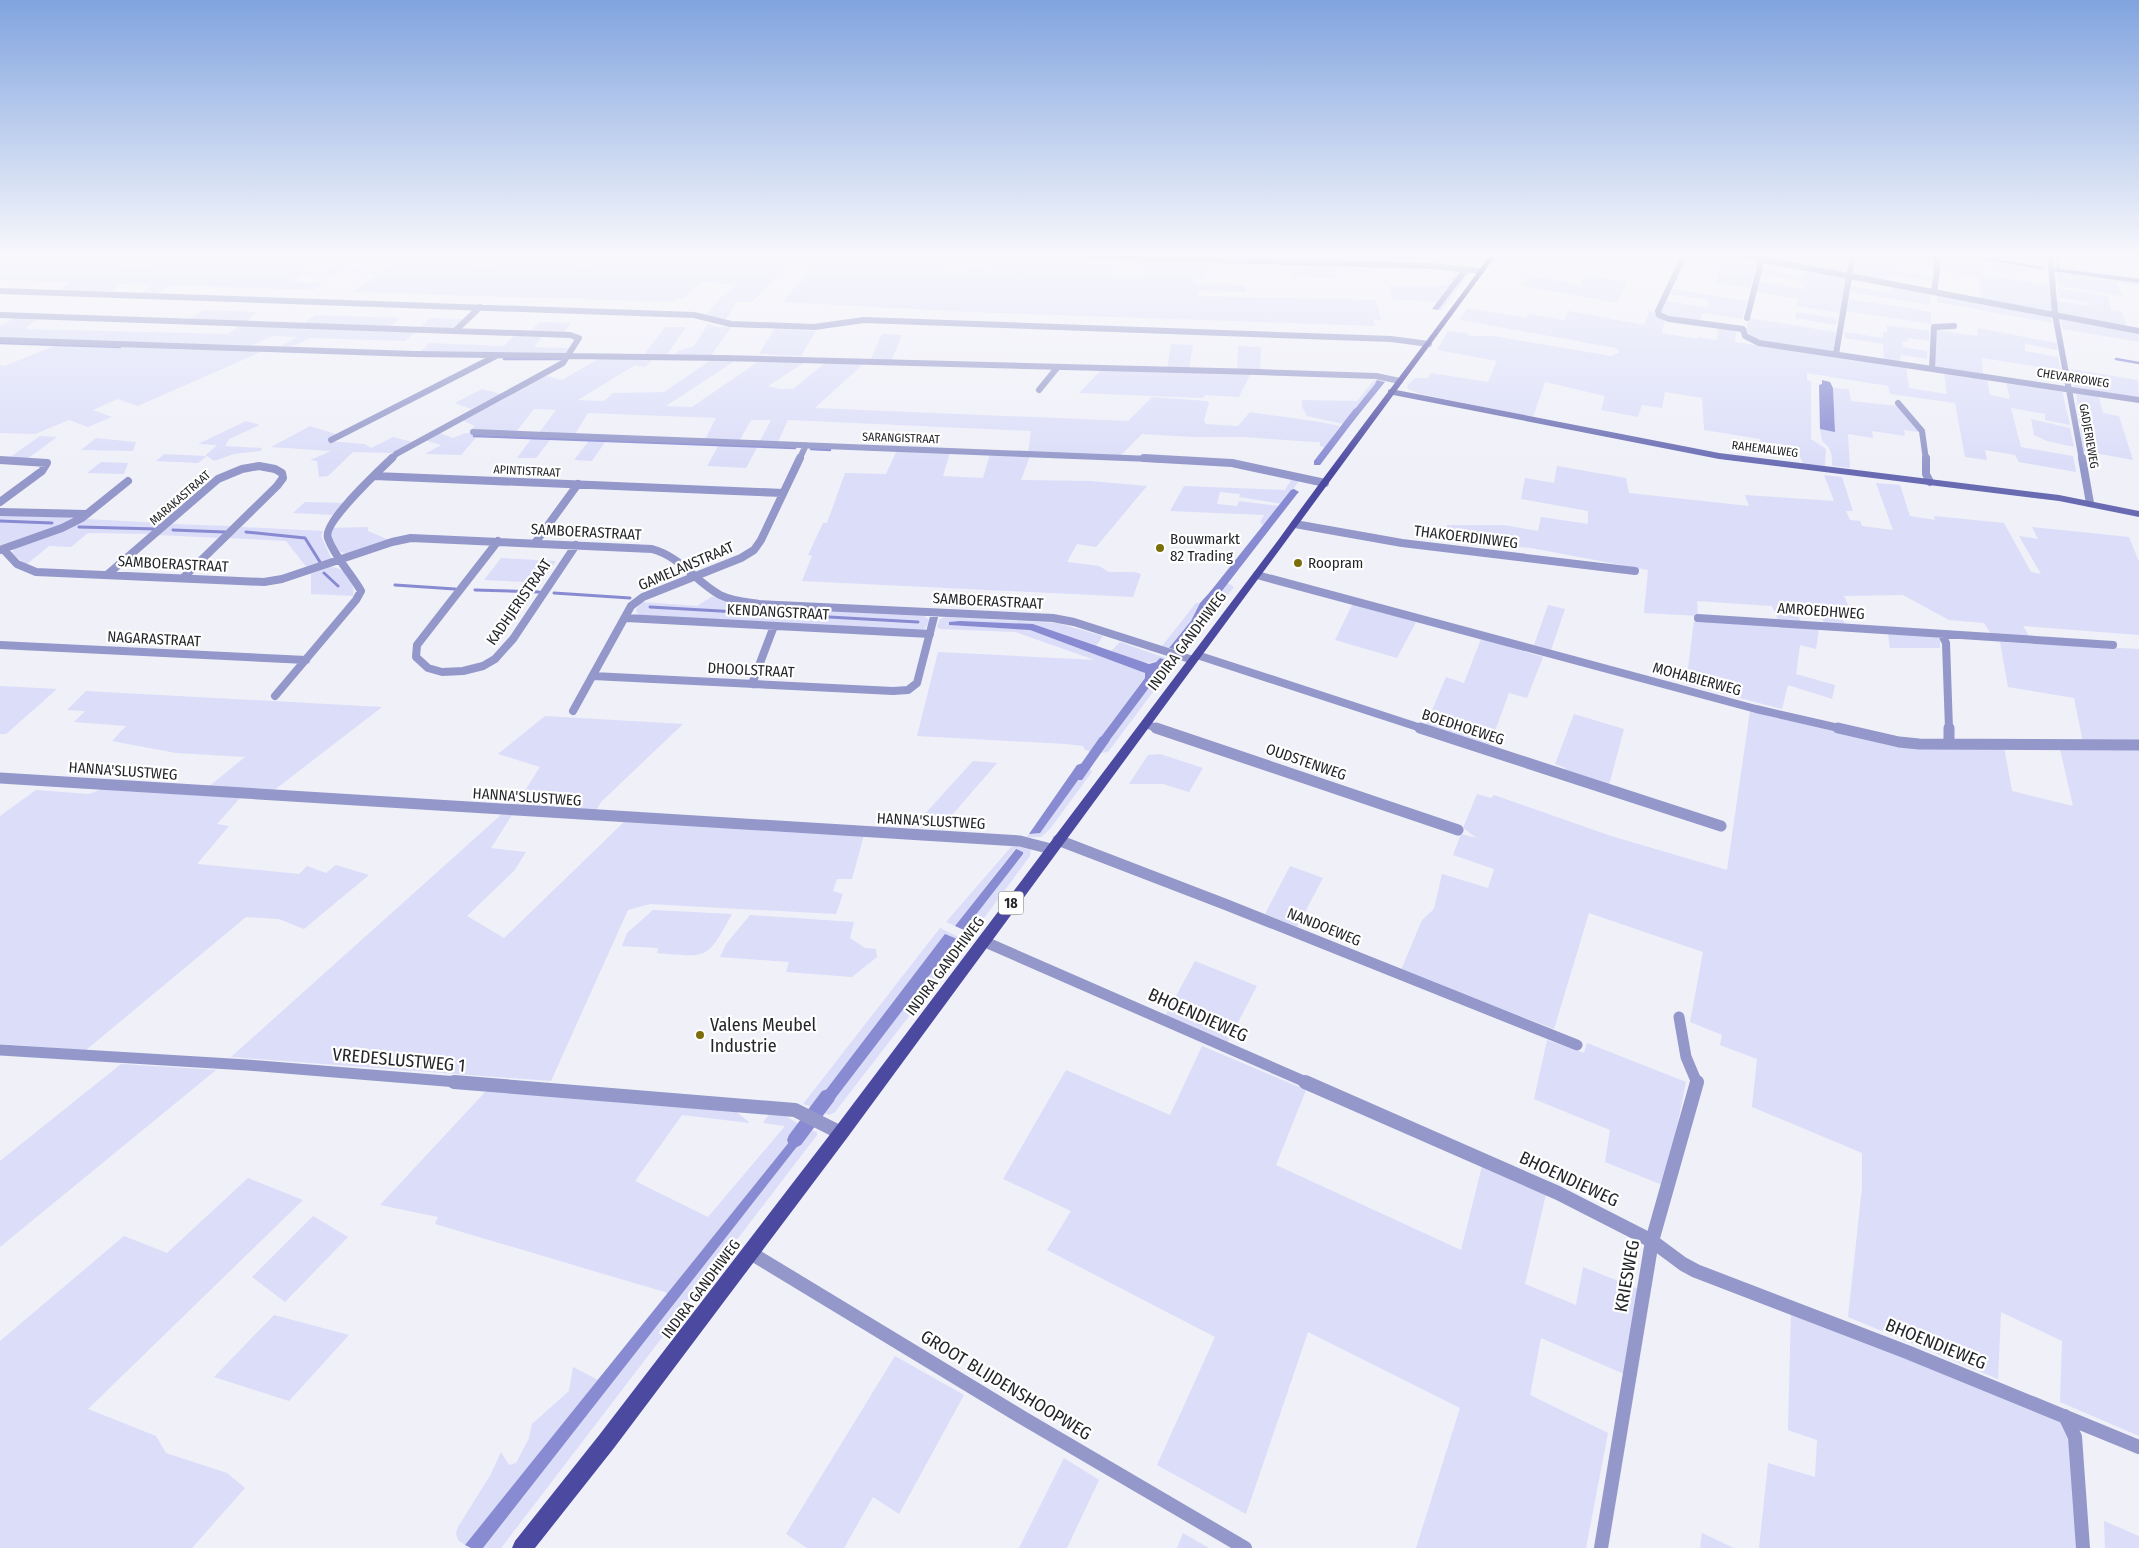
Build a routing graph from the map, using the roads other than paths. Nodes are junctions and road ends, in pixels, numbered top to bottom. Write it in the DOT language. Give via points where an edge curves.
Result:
graph roads {
  1 [pos="320,326"];
  2 [pos="460,326"];
  3 [pos="795,326"];
  4 [pos="819,326"];
  5 [pos="1037,326"];
  6 [pos="1442,326"];
  7 [pos="1723,326"];
  8 [pos="1841,326"];
  9 [pos="1952,326"];
  10 [pos="2057,326"];
  11 [pos="2114,326"];
  12 [pos="455,331"];
  13 [pos="2139,331"];
  14 [pos="0,340"];
  15 [pos="1429,344"];
  16 [pos="1836,354"];
  17 [pos="496,356"];
  18 [pos="568,356"];
  19 [pos="1057,368"];
  20 [pos="1932,369"];
  21 [pos="1396,386"];
  22 [pos="2070,388"];
  23 [pos="1039,390"];
  24 [pos="2139,400"];
  25 [pos="1898,403"];
  26 [pos="473,432"];
  27 [pos="331,440"];
  28 [pos="806,445"];
  29 [pos="0,460"];
  30 [pos="375,476"];
  31 [pos="128,481"];
  32 [pos="1321,482"];
  33 [pos="1930,482"];
  34 [pos="578,484"];
  35 [pos="783,493"];
  36 [pos="0,502"];
  37 [pos="2090,503"];
  38 [pos="0,512"];
  39 [pos="88,514"];
  40 [pos="2139,514"];
  41 [pos="1295,524"];
  42 [pos="498,541"];
  43 [pos="536,543"];
  44 [pos="576,545"];
  45 [pos="2,549"];
  46 [pos="339,560"];
  47 [pos="1635,571"];
  48 [pos="108,574"];
  49 [pos="1258,575"];
  50 [pos="695,576"];
  51 [pos="183,578"];
  52 [pos="935,613"];
  53 [pos="626,618"];
  54 [pos="1698,618"];
  55 [pos="774,626"];
  56 [pos="930,634"];
  57 [pos="1942,635"];
  58 [pos="0,645"];
  59 [pos="2113,645"];
  60 [pos="1191,658"];
  61 [pos="306,660"];
  62 [pos="593,676"];
  63 [pos="752,684"];
  64 [pos="275,696"];
  65 [pos="572,711"];
  66 [pos="1145,724"];
  67 [pos="1949,744"];
  68 [pos="2139,745"];
  69 [pos="0,778"];
  70 [pos="1721,826"];
  71 [pos="1458,830"];
  72 [pos="1055,845"];
  73 [pos="983,941"];
  74 [pos="1679,1017"];
  75 [pos="1577,1045"];
  76 [pos="0,1050"];
  77 [pos="841,1133"];
  78 [pos="1652,1241"];
  79 [pos="750,1252"];
  80 [pos="2065,1416"];
  81 [pos="2139,1447"];
  82 [pos="522,1548"];
  83 [pos="1245,1548"];
  84 [pos="1601,1548"];
  85 [pos="2083,1548"];
  1 -- 12 [label="street"];
  2 -- 12 [label="street"];
  3 -- 4 [label="street"];
  5 -- 15 [label="street" via="1391,339"];
  6 -- 15 [label="main road, INDIRA GANDHIWEG / 18"];
  7 -- 16 [label="street, CHEVARROWEG" via="1743,329 1745,336 1759,343"];
  8 -- 16 [label="street"];
  9 -- 20 [label="street" via="1934,328"];
  10 -- 22 [label="street, GADJERIEWEG"];
  11 -- 13 [label="street"];
  12 -- 18 [label="street" via="577,336 579,338"];
  14 -- 17 [label="street"];
  15 -- 21 [label="main road, INDIRA GANDHIWEG / 18"];
  16 -- 20 [label="street, CHEVARROWEG"];
  17 -- 18 [label="street"];
  17 -- 27 [label="street"];
  18 -- 19 [label="street"];
  18 -- 30 [label="street" via="562,363 396,454"];
  19 -- 21 [label="street" via="1365,376"];
  19 -- 23 [label="street"];
  20 -- 22 [label="street, CHEVARROWEG"];
  21 -- 32 [label="main road, INDIRA GANDHIWEG / 18"];
  21 -- 33 [label="street, RAHEMALWEG" via="1718,456"];
  22 -- 24 [label="street, CHEVARROWEG"];
  22 -- 37 [label="street, GADJERIEWEG"];
  25 -- 33 [label="street" via="1922,431 1928,463 1925,468"];
  26 -- 28 [label="street, SARANGISTRAAT"];
  28 -- 32 [label="street, SARANGISTRAAT" via="1211,461"];
  28 -- 35 [label="street, GAMELANSTRAAT"];
  29 -- 36 [label="street" via="47,463 42,471"];
  30 -- 34 [label="street, APINTISTRAAT"];
  30 -- 46 [label="street" via="336,516 327,530 327,537"];
  31 -- 39 [label="street"];
  32 -- 41 [label="main road, INDIRA GANDHIWEG / 18"];
  33 -- 37 [label="street, RAHEMALWEG"];
  34 -- 35 [label="street, APINTISTRAAT"];
  34 -- 43 [label="street"];
  35 -- 50 [label="street, GAMELANSTRAAT" via="754,550"];
  37 -- 40 [label="street, RAHEMALWEG"];
  38 -- 39 [label="street"];
  39 -- 45 [label="street" via="62,528"];
  41 -- 47 [label="street, THAKOERDINWEG" via="1402,543"];
  41 -- 49 [label="main road, INDIRA GANDHIWEG / 18"];
  42 -- 43 [label="street, SAMBOERASTRAAT"];
  42 -- 44 [label="street, KADHJERISTRAAT" via="417,645 416,657 428,668 442,672 463,671 495,659 514,639"];
  42 -- 46 [label="street, SAMBOERASTRAAT" via="411,538"];
  43 -- 44 [label="street, SAMBOERASTRAAT"];
  44 -- 50 [label="street, SAMBOERASTRAAT" via="662,551 673,556"];
  45 -- 48 [label="street, SAMBOERASTRAAT" via="26,569"];
  46 -- 51 [label="street, SAMBOERASTRAAT" via="264,582"];
  46 -- 61 [label="street" via="353,576 360,591"];
  48 -- 51 [label="street, SAMBOERASTRAAT"];
  48 -- 51 [label="street, MARAKASTRAAT" via="218,479 254,468 272,468 282,473 278,486"];
  49 -- 60 [label="main road, INDIRA GANDHIWEG / 18"];
  49 -- 67 [label="street, MOHABIERWEG" via="1756,709 1899,742"];
  50 -- 52 [label="street, SAMBOERASTRAAT" via="718,595 759,604"];
  50 -- 53 [label="street, GAMELANSTRAAT" via="643,597 631,606"];
  52 -- 56 [label="street"];
  52 -- 60 [label="street, SAMBOERASTRAAT" via="1074,622"];
  53 -- 55 [label="street, KENDANGSTRAAT"];
  53 -- 62 [label="street, GAMELANSTRAAT"];
  54 -- 57 [label="street, AMROEDHWEG"];
  55 -- 56 [label="street, KENDANGSTRAAT"];
  55 -- 63 [label="street"];
  56 -- 63 [label="street, DHOOLSTRAAT" via="917,683 908,690"];
  57 -- 59 [label="street, AMROEDHWEG"];
  57 -- 67 [label="street" via="1946,643"];
  58 -- 61 [label="street, NAGARASTRAAT"];
  60 -- 66 [label="main road, INDIRA GANDHIWEG / 18"];
  60 -- 70 [label="street, BOEDHOEWEG"];
  61 -- 64 [label="street"];
  62 -- 63 [label="street, DHOOLSTRAAT"];
  62 -- 65 [label="street, GAMELANSTRAAT"];
  66 -- 71 [label="street, OUDSTENWEG"];
  66 -- 72 [label="main road, INDIRA GANDHIWEG / 18"];
  67 -- 68 [label="street, MOHABIERWEG"];
  69 -- 72 [label="street, HANNA'SLUSTWEG"];
  72 -- 73 [label="main road, INDIRA GANDHIWEG / 18"];
  72 -- 75 [label="street, NANDOEWEG" via="1227,905"];
  73 -- 77 [label="main road, INDIRA GANDHIWEG / 18"];
  73 -- 78 [label="street, BHOENDIEWEG" via="1558,1193"];
  74 -- 78 [label="street, KRIESWEG" via="1686,1057 1697,1082"];
  76 -- 77 [label="street, VREDESLUSTWEG 1" via="247,1065 794,1110"];
  77 -- 79 [label="main road, INDIRA GANDHIWEG / 18"];
  78 -- 80 [label="street, BHOENDIEWEG" via="1696,1271"];
  78 -- 84 [label="street, KRIESWEG"];
  79 -- 82 [label="main road, INDIRA GANDHIWEG / 18"];
  79 -- 83 [label="street, GROOT BLIJDENSHOOPWEG"];
  80 -- 81 [label="street, BHOENDIEWEG"];
  80 -- 85 [label="street" via="2075,1437"];
}
